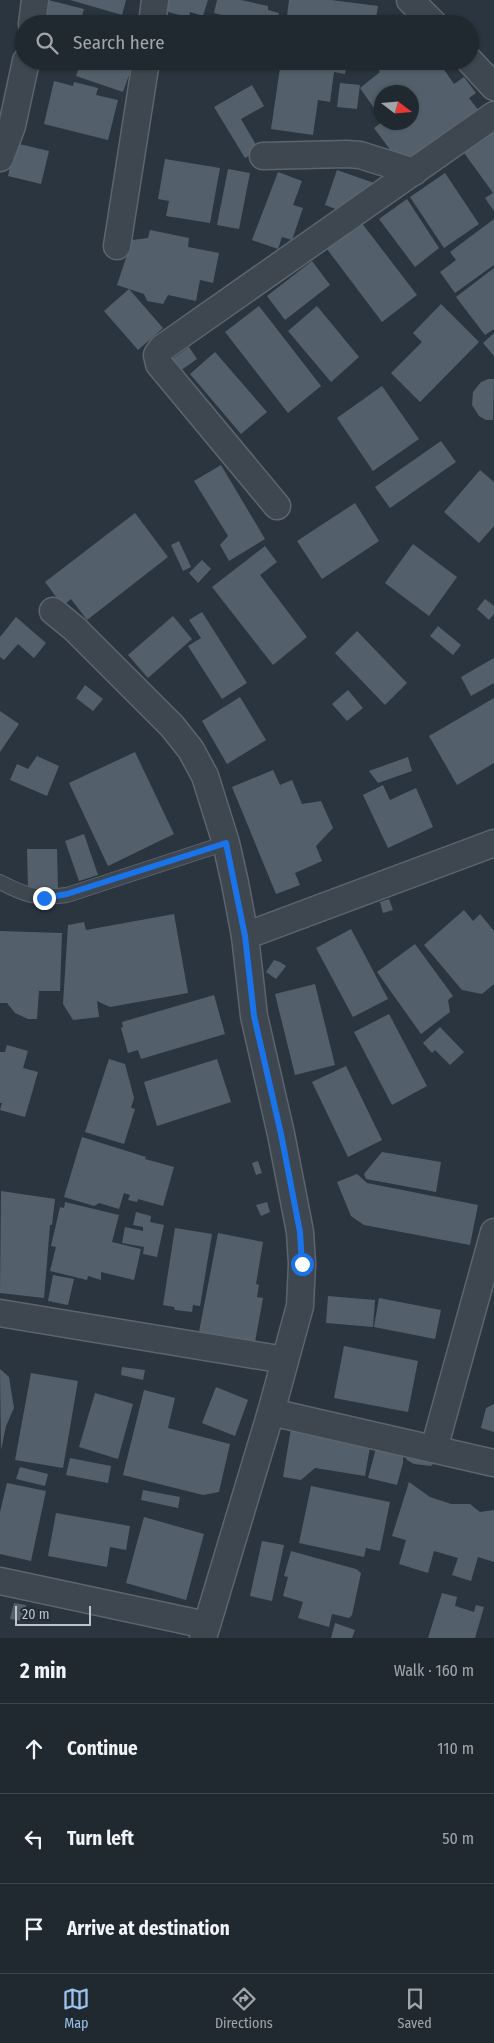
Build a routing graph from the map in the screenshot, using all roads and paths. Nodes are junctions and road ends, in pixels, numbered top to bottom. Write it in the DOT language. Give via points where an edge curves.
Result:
graph roads {
  1 [pos="35,0"];
  2 [pos="155,0"];
  3 [pos="410,0"];
  4 [pos="33,15"];
  5 [pos="153,15"];
  6 [pos="425,15"];
  7 [pos="24,70"];
  8 [pos="145,70"];
  9 [pos="478,70"];
  10 [pos="494,87"];
  11 [pos="494,115"];
  12 [pos="262,156"];
  13 [pos="0,158"];
  14 [pos="414,172"];
  15 [pos="117,246"];
  16 [pos="277,506"];
  17 [pos="53,611"];
  18 [pos="226,843"];
  19 [pos="494,843"];
  20 [pos="0,882"];
  21 [pos="245,936"];
  22 [pos="494,1232"];
  23 [pos="0,1313"];
  24 [pos="284,1360"];
  25 [pos="271,1412"];
  26 [pos="434,1449"];
  27 [pos="494,1463"];
  28 [pos="0,1581"];
  29 [pos="204,1632"];
  1 -- 4 [label="street"];
  2 -- 5 [label="street"];
  3 -- 6 [label="street"];
  7 -- 13 [label="street" via="12,126"];
  8 -- 15 [label="street"];
  9 -- 10 [label="street"];
  11 -- 14 [label="street"];
  12 -- 14 [label="street" via="360,155"];
  14 -- 16 [label="street" via="162,348 158,355 159,364"];
  17 -- 18 [label="street" via="146,699 190,750 205,776"];
  18 -- 20 [label="lane" via="67,894 44,898 24,894"];
  18 -- 21 [label="street"];
  19 -- 21 [label="street"];
  21 -- 24 [label="street" via="254,1016 300,1232 300,1306"];
  22 -- 26 [label="street"];
  23 -- 24 [label="street"];
  24 -- 25 [label="street"];
  25 -- 26 [label="street"];
  25 -- 29 [label="street"];
  26 -- 27 [label="street"];
  28 -- 29 [label="street"];
}
